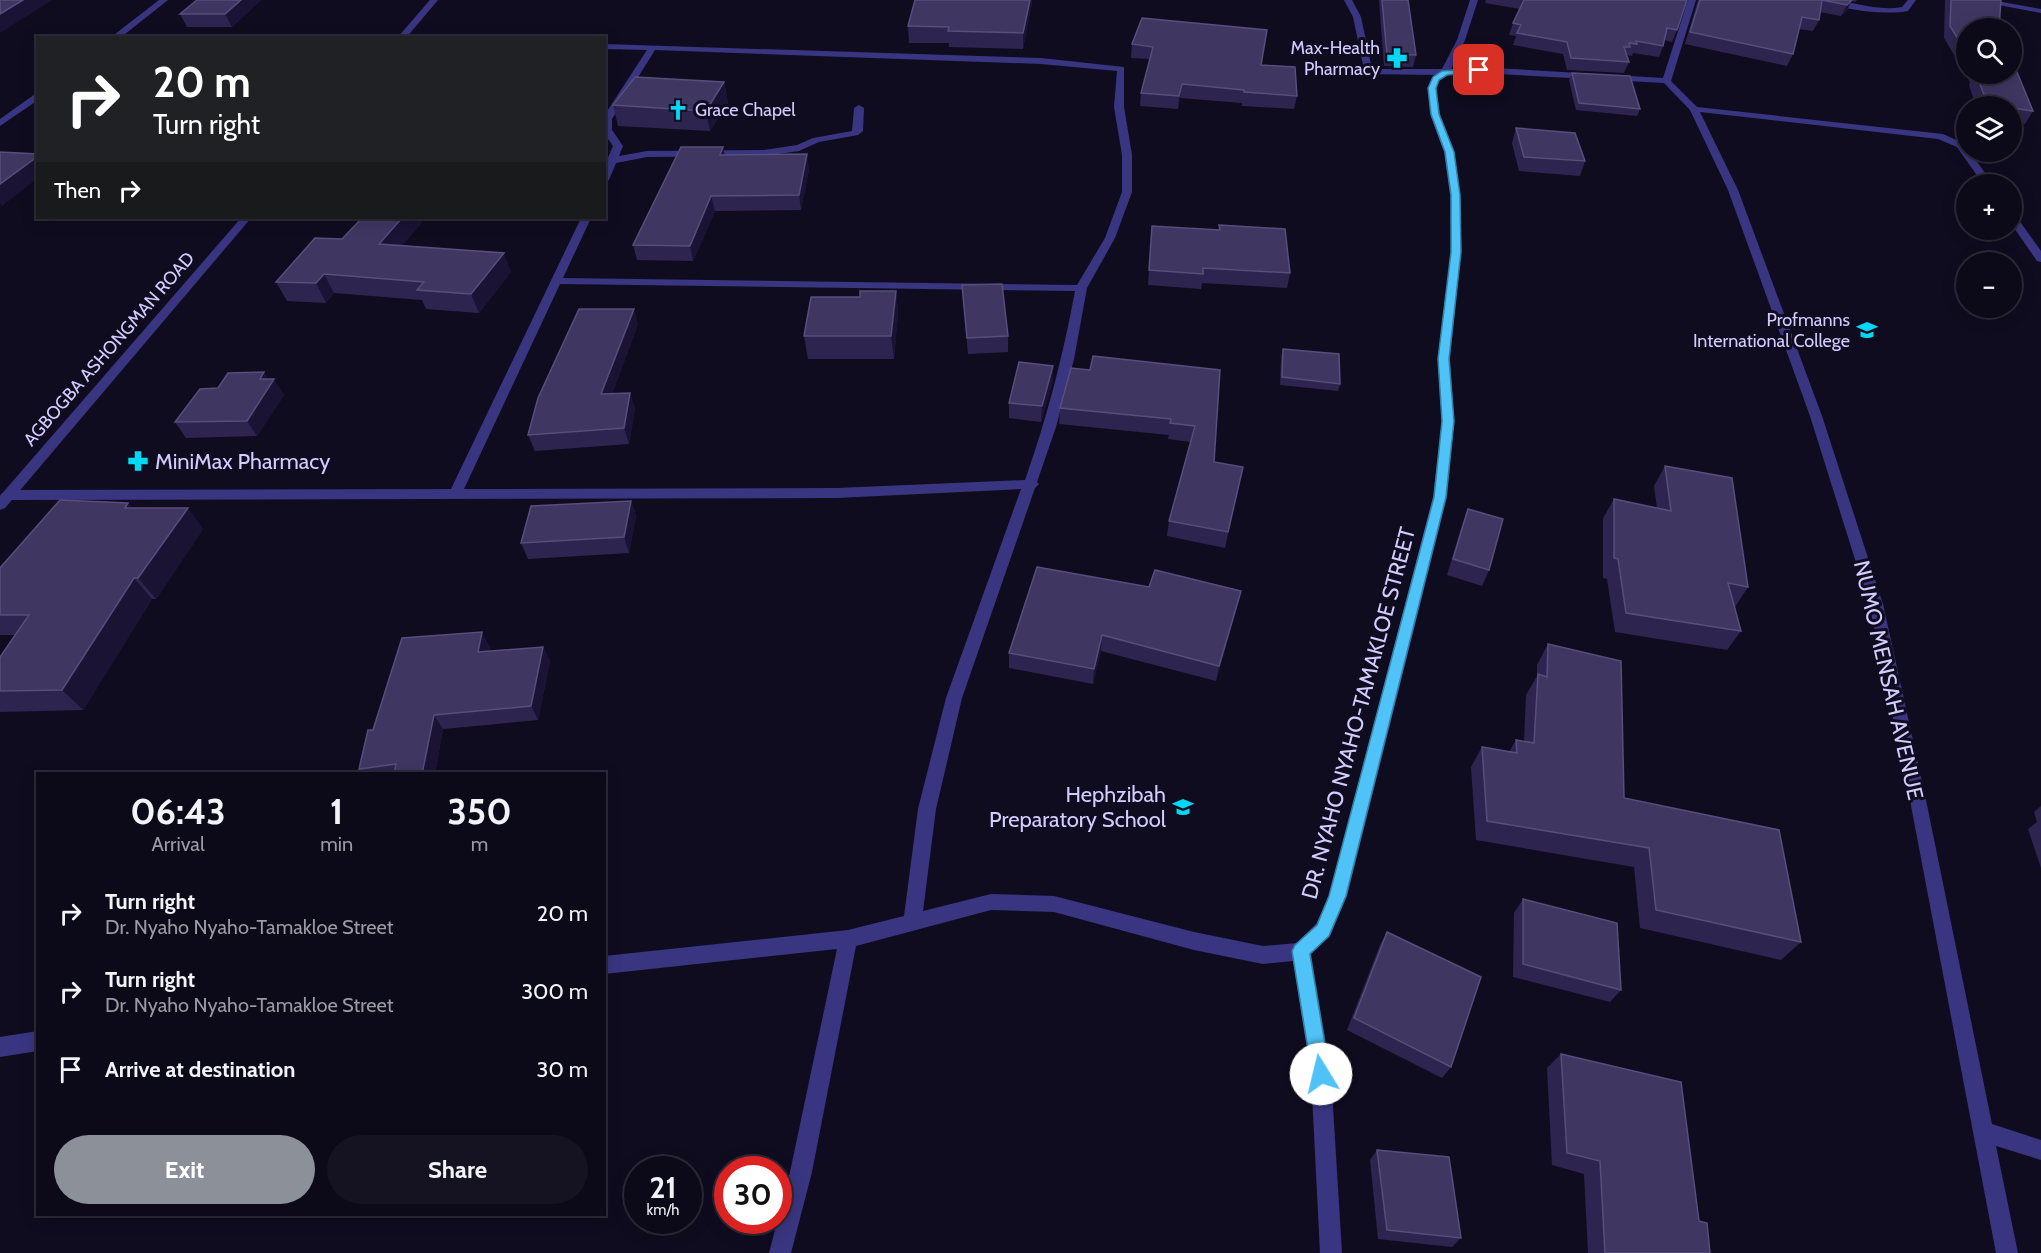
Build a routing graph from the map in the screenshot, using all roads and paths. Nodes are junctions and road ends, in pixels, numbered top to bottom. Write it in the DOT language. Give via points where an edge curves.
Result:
graph roads {
  1 [pos="164,0"];
  2 [pos="434,0"];
  3 [pos="1348,0"];
  4 [pos="1474,0"];
  5 [pos="1692,0"];
  6 [pos="1828,0"];
  7 [pos="1912,0"];
  8 [pos="1977,0"];
  9 [pos="2041,11"];
  10 [pos="117,36"];
  11 [pos="403,36"];
  12 [pos="606,46"];
  13 [pos="653,47"];
  14 [pos="1444,72"];
  15 [pos="1666,81"];
  16 [pos="36,96"];
  17 [pos="859,108"];
  18 [pos="1694,110"];
  19 [pos="0,123"];
  20 [pos="614,160"];
  21 [pos="1981,174"];
  22 [pos="606,176"];
  23 [pos="245,219"];
  24 [pos="586,219"];
  25 [pos="2022,232"];
  26 [pos="2041,259"];
  27 [pos="556,281"];
  28 [pos="1081,288"];
  29 [pos="1032,484"];
  30 [pos="455,495"];
  31 [pos="4,500"];
  32 [pos="912,922"];
  33 [pos="848,939"];
  34 [pos="1301,951"];
  35 [pos="606,965"];
  36 [pos="36,1041"];
  37 [pos="0,1047"];
  38 [pos="1985,1132"];
  39 [pos="2041,1150"];
  40 [pos="780,1253"];
  41 [pos="1331,1253"];
  42 [pos="2007,1253"];
  1 -- 10 [label="street"];
  2 -- 11 [label="street"];
  3 -- 14 [label="street" via="1357,17 1368,72"];
  4 -- 14 [label="street" via="1461,40"];
  5 -- 15 [label="street"];
  6 -- 7 [label="street" via="1897,11 1905,9"];
  8 -- 9 [label="street"];
  12 -- 13 [label="street"];
  13 -- 20 [label="street" via="608,119 607,130 618,146"];
  13 -- 28 [label="street" via="1029,61 1121,69 1119,107 1127,155 1127,192 1110,238"];
  14 -- 15 [label="street" via="1479,70"];
  14 -- 34 [label="street, DR. NYAHO NYAHO-TAMAKLOE STREET" via="1432,88 1435,114 1449,152 1456,252 1444,359 1448,421 1440,497 1338,896 1323,930"];
  15 -- 18 [label="street, NUMO MENSAH AVENUE"];
  16 -- 19 [label="street"];
  17 -- 20 [label="street" via="855,134 816,140 799,148 764,153 647,154"];
  18 -- 21 [label="street" via="1941,136 1960,145"];
  18 -- 38 [label="street, NUMO MENSAH AVENUE" via="1733,190 1816,416 1876,604"];
  20 -- 22 [label="street"];
  23 -- 31 [label="street, AGBOGBA ASHONGMAN ROAD"];
  24 -- 27 [label="street"];
  25 -- 26 [label="street"];
  27 -- 28 [label="street"];
  27 -- 30 [label="street"];
  28 -- 29 [label="street" via="1068,359"];
  29 -- 30 [label="street" via="837,493"];
  29 -- 32 [label="street" via="954,698 927,809"];
  30 -- 31 [label="street"];
  32 -- 33 [label="street"];
  32 -- 34 [label="street" via="992,902 1054,904 1263,955"];
  33 -- 35 [label="street"];
  33 -- 40 [label="street" via="801,1172"];
  34 -- 41 [label="street" via="1321,1074"];
  36 -- 37 [label="street"];
  38 -- 39 [label="street"];
  38 -- 42 [label="street, NUMO MENSAH AVENUE"];
}
